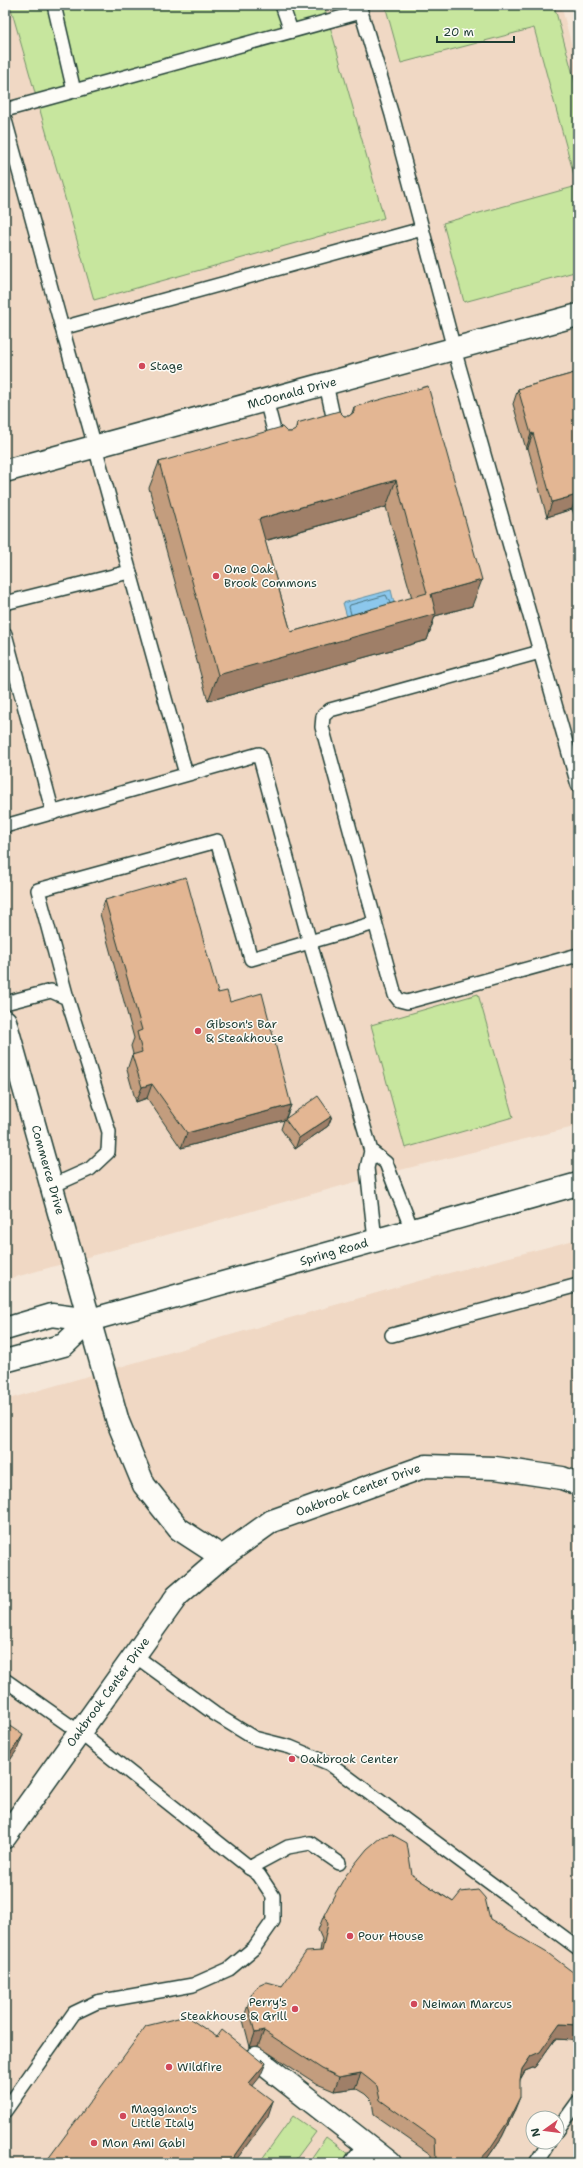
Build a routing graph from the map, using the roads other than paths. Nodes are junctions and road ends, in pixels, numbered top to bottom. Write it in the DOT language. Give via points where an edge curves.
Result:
graph roads {
  1 [pos="54,5"];
  2 [pos="282,5"];
  3 [pos="360,8"];
  4 [pos="291,31"];
  5 [pos="74,90"];
  6 [pos="5,110"];
  7 [pos="5,120"];
  8 [pos="422,229"];
  9 [pos="578,315"];
  10 [pos="62,328"];
  11 [pos="454,349"];
  12 [pos="326,384"];
  13 [pos="266,400"];
  14 [pos="337,435"];
  15 [pos="94,446"];
  16 [pos="280,452"];
  17 [pos="5,471"];
  18 [pos="129,572"];
  19 [pos="5,603"];
  20 [pos="5,634"];
  21 [pos="540,652"];
  22 [pos="186,774"];
  23 [pos="578,786"];
  24 [pos="53,812"];
  25 [pos="5,826"];
  26 [pos="375,924"];
  27 [pos="310,943"];
  28 [pos="578,955"];
  29 [pos="67,998"];
  30 [pos="5,1003"];
  31 [pos="5,1021"];
  32 [pos="371,1151"];
  33 [pos="578,1184"];
  34 [pos="52,1186"];
  35 [pos="412,1230"];
  36 [pos="375,1240"];
  37 [pos="578,1285"];
  38 [pos="90,1320"];
  39 [pos="5,1329"];
  40 [pos="392,1335"];
  41 [pos="5,1361"];
  42 [pos="578,1484"];
  43 [pos="222,1557"];
  44 [pos="134,1655"];
  45 [pos="5,1680"];
  46 [pos="79,1732"];
  47 [pos="5,1837"];
  48 [pos="339,1863"];
  49 [pos="249,1868"];
  50 [pos="578,1948"];
  51 [pos="256,2058"];
  52 [pos="578,2102"];
  53 [pos="5,2111"];
  54 [pos="565,2120"];
  55 [pos="544,2150"];
  56 [pos="362,2155"];
  57 [pos="390,2163"];
  58 [pos="536,2163"];
  1 -- 5 [label="lane"];
  2 -- 4 [label="lane"];
  3 -- 4 [label="lane"];
  3 -- 8 [label="lane"];
  4 -- 5 [label="lane"];
  5 -- 6 [label="lane"];
  7 -- 10 [label="lane"];
  8 -- 10 [label="lane"];
  8 -- 11 [label="lane"];
  9 -- 11 [label="street, McDonald Drive"];
  10 -- 15 [label="lane"];
  11 -- 12 [label="street, McDonald Drive"];
  11 -- 21 [label="lane"];
  12 -- 13 [label="street, McDonald Drive"];
  12 -- 14 [label="lane"];
  13 -- 15 [label="street, McDonald Drive"];
  13 -- 16 [label="lane"];
  15 -- 17 [label="street, McDonald Drive"];
  15 -- 18 [label="lane"];
  18 -- 19 [label="lane"];
  18 -- 22 [label="lane"];
  20 -- 24 [label="lane"];
  21 -- 23 [label="lane"];
  21 -- 26 [label="lane" via="330,710 323,716 322,727"];
  22 -- 24 [label="lane"];
  22 -- 27 [label="lane" via="259,754"];
  24 -- 25 [label="lane"];
  26 -- 27 [label="lane"];
  26 -- 28 [label="lane" via="394,995 399,1000 407,1002"];
  27 -- 29 [label="lane" via="251,959 217,842 38,890"];
  27 -- 32 [label="lane"];
  29 -- 30 [label="lane" via="51,991"];
  29 -- 34 [label="lane" via="109,1132 108,1152 90,1169"];
  31 -- 34 [label="street, Commerce Drive"];
  32 -- 35 [label="lane" via="386,1163"];
  32 -- 36 [label="lane" via="367,1168"];
  33 -- 35 [label="street, Spring Road"];
  34 -- 38 [label="street, Commerce Drive"];
  35 -- 36 [label="street, Spring Road"];
  36 -- 38 [label="street, Spring Road"];
  37 -- 40 [label="lane"];
  38 -- 39 [label="street, Spring Road" via="52,1315"];
  38 -- 41 [label="street, Spring Road" via="64,1345"];
  38 -- 43 [label="street" via="118,1422 144,1485 179,1529"];
  42 -- 43 [label="street, Oakbrook Center Drive" via="562,1478 495,1468 426,1466 272,1521"];
  43 -- 44 [label="street, Oakbrook Center Drive" via="177,1596"];
  44 -- 46 [label="street, Oakbrook Center Drive"];
  44 -- 50 [label="lane" via="215,1714 254,1738 290,1747 330,1764"];
  45 -- 46 [label="lane"];
  46 -- 47 [label="street, Oakbrook Center Drive"];
  46 -- 49 [label="lane"];
  48 -- 49 [label="lane" via="310,1843 288,1847"];
  49 -- 53 [label="lane" via="274,1896 274,1921 254,1948 229,1969 193,1985 97,2002 74,2014"];
  51 -- 56 [label="street"];
  52 -- 54 [label="lane"];
  55 -- 58 [label="lane"];
  56 -- 57 [label="street"];
}
